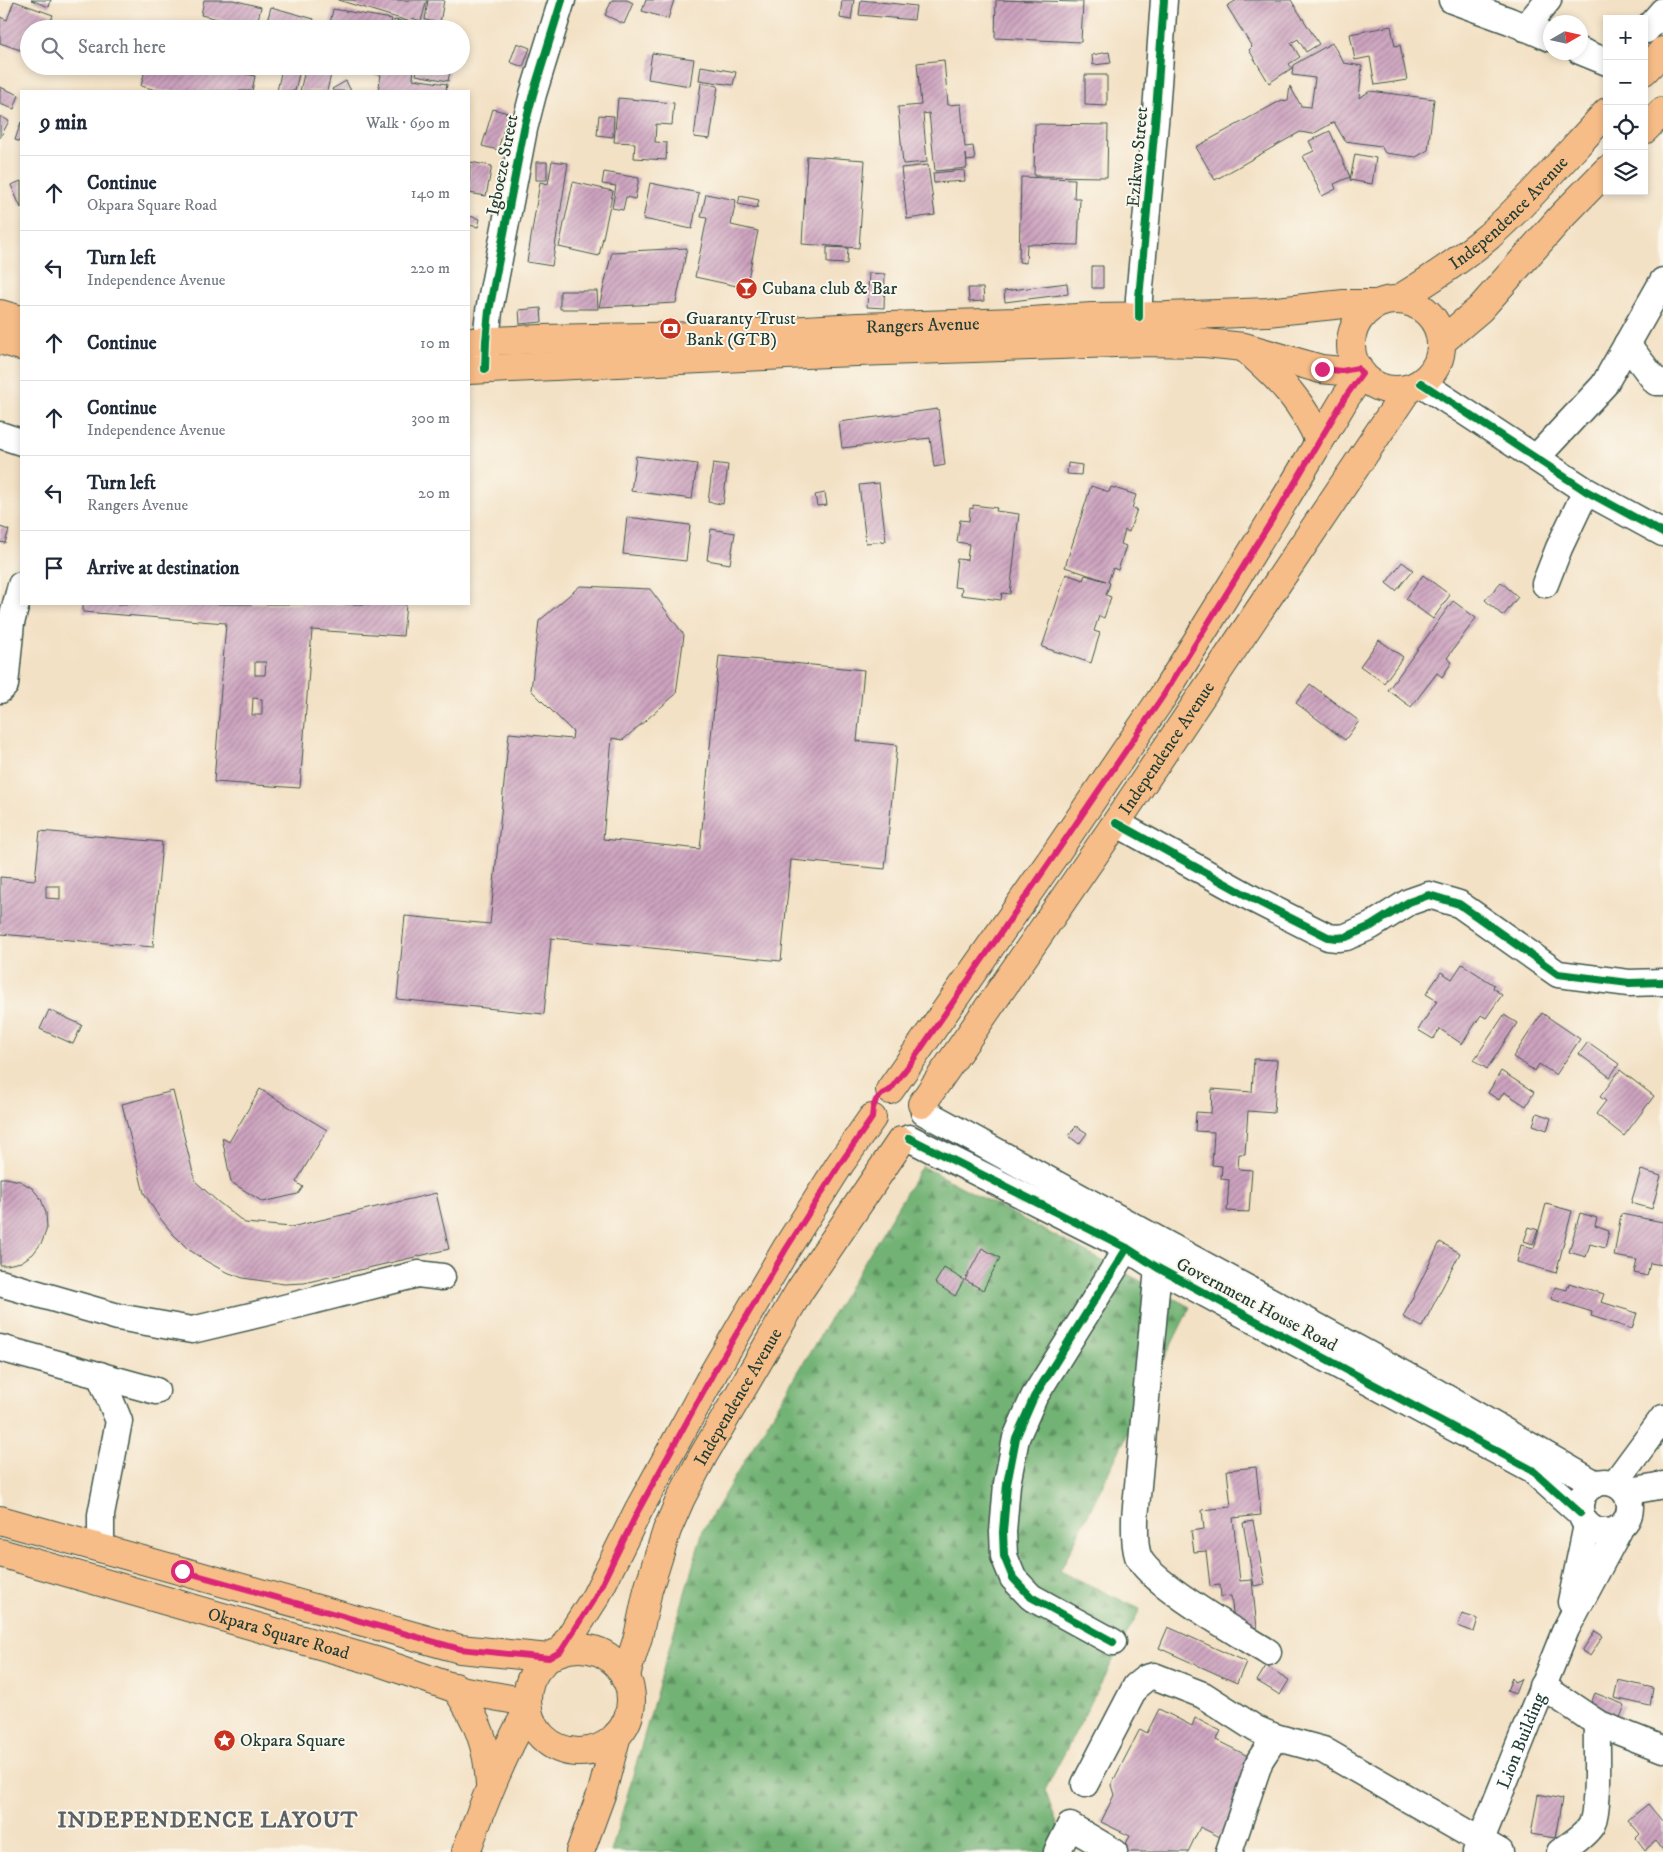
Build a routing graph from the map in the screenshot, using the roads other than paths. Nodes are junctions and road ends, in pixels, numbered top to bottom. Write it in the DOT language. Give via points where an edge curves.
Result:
graph roads {
  1 [pos="562,0"];
  2 [pos="1164,0"];
  3 [pos="1452,0"];
  4 [pos="1548,0"];
  5 [pos="1663,11"];
  6 [pos="1525,28"];
  7 [pos="1648,28"];
  8 [pos="1543,35"];
  9 [pos="1663,51"];
  10 [pos="1648,67"];
  11 [pos="1663,111"];
  12 [pos="1603,116"];
  13 [pos="1648,126"];
  14 [pos="1603,174"];
  15 [pos="1663,281"];
  16 [pos="1388,302"];
  17 [pos="0,314"];
  18 [pos="1139,317"];
  19 [pos="20,320"];
  20 [pos="0,340"];
  21 [pos="477,342"];
  22 [pos="1441,342"];
  23 [pos="1627,344"];
  24 [pos="20,346"];
  25 [pos="1244,347"];
  26 [pos="477,369"];
  27 [pos="1360,371"];
  28 [pos="1663,382"];
  29 [pos="1414,386"];
  30 [pos="0,435"];
  31 [pos="20,442"];
  32 [pos="1319,442"];
  33 [pos="1536,458"];
  34 [pos="1586,491"];
  35 [pos="1663,533"];
  36 [pos="1545,584"];
  37 [pos="20,588"];
  38 [pos="5,625"];
  39 [pos="0,690"];
  40 [pos="1116,823"];
  41 [pos="1663,982"];
  42 [pos="890,1090"];
  43 [pos="923,1108"];
  44 [pos="872,1118"];
  45 [pos="905,1140"];
  46 [pos="1127,1248"];
  47 [pos="1158,1268"];
  48 [pos="442,1277"];
  49 [pos="0,1284"];
  50 [pos="0,1348"];
  51 [pos="100,1375"];
  52 [pos="1419,1395"];
  53 [pos="1663,1418"];
  54 [pos="119,1421"];
  55 [pos="1663,1485"];
  56 [pos="1612,1486"];
  57 [pos="1584,1519"];
  58 [pos="0,1520"];
  59 [pos="1619,1530"];
  60 [pos="101,1548"];
  61 [pos="0,1553"];
  62 [pos="1566,1630"];
  63 [pos="1113,1642"];
  64 [pos="1268,1652"];
  65 [pos="555,1655"];
  66 [pos="625,1678"];
  67 [pos="1542,1686"];
  68 [pos="455,1688"];
  69 [pos="528,1706"];
  70 [pos="1597,1724"];
  71 [pos="617,1735"];
  72 [pos="1275,1737"];
  73 [pos="1663,1749"];
  74 [pos="1085,1784"];
  75 [pos="490,1785"];
  76 [pos="1486,1849"];
  77 [pos="466,1852"];
  78 [pos="580,1852"];
  79 [pos="1057,1852"];
  80 [pos="1114,1852"];
  81 [pos="1229,1852"];
  82 [pos="1560,1852"];
  1 -- 21 [label="street, Igboeze Street" via="524,129 491,302"];
  2 -- 18 [label="street, Ezikwo Street"];
  3 -- 6 [label="street"];
  4 -- 6 [label="street"];
  5 -- 7 [label="street"];
  6 -- 8 [label="street"];
  9 -- 10 [label="main road"];
  11 -- 13 [label="main road"];
  12 -- 16 [label="main road, Independence Avenue" via="1524,203 1487,237 1444,270"];
  14 -- 22 [label="main road" via="1480,308"];
  15 -- 23 [label="street"];
  16 -- 18 [label="main road, Rangers Avenue" via="1267,312"];
  16 -- 22 [label="main road" via="1415,303 1438,326"];
  16 -- 27 [label="main road" via="1364,313 1356,325 1352,354"];
  17 -- 19 [label="main road"];
  18 -- 21 [label="main road, Rangers Avenue"];
  20 -- 24 [label="main road"];
  21 -- 26 [label="street, Igboeze Street"];
  22 -- 29 [label="main road" via="1437,365 1428,378"];
  23 -- 28 [label="street" via="1656,382"];
  23 -- 33 [label="street" via="1604,385"];
  25 -- 26 [label="main road, Rangers Avenue" via="1205,342 1143,342"];
  25 -- 27 [label="main road, Rangers Avenue" via="1322,369"];
  25 -- 32 [label="main road" via="1288,388 1311,421"];
  27 -- 29 [label="main road" via="1382,388 1395,390"];
  27 -- 32 [label="main road, Independence Avenue"];
  29 -- 33 [label="street" via="1469,415"];
  29 -- 40 [label="main road, Independence Avenue"];
  30 -- 31 [label="street"];
  32 -- 42 [label="main road, Independence Avenue" via="1163,696"];
  33 -- 34 [label="street"];
  34 -- 35 [label="street"];
  34 -- 36 [label="street"];
  37 -- 38 [label="street"];
  38 -- 39 [label="street" via="5,685"];
  40 -- 41 [label="street" via="1328,937 1346,937 1371,926 1409,902 1429,895 1459,904 1558,974 1629,983"];
  40 -- 43 [label="main road, Independence Avenue"];
  42 -- 43 [label="main road" via="905,1089 918,1098"];
  42 -- 44 [label="main road" via="876,1100"];
  43 -- 45 [label="main road" via="921,1127"];
  43 -- 52 [label="street, Government House Road"];
  44 -- 45 [label="main road" via="882,1135 890,1140"];
  44 -- 65 [label="main road, Independence Avenue" via="786,1249 638,1511 596,1596"];
  45 -- 46 [label="street, Government House Road"];
  45 -- 66 [label="main road, Independence Avenue" via="800,1290 681,1498 648,1590"];
  46 -- 47 [label="street, Government House Road"];
  46 -- 63 [label="street" via="1034,1396 1016,1438 1007,1484 1003,1532 1004,1556 1013,1578 1031,1597"];
  47 -- 52 [label="street, Government House Road"];
  47 -- 64 [label="street" via="1135,1518 1138,1558 1192,1605"];
  48 -- 49 [label="street" via="418,1274 192,1330 118,1317"];
  50 -- 51 [label="street"];
  51 -- 54 [label="street"];
  51 -- 54 [label="street" via="156,1391"];
  52 -- 56 [label="street, Government House Road"];
  52 -- 57 [label="street, Government House Road" via="1532,1470"];
  53 -- 56 [label="street"];
  54 -- 60 [label="street" via="101,1515"];
  55 -- 56 [label="street"];
  56 -- 57 [label="street" via="1585,1492 1581,1498"];
  56 -- 59 [label="street" via="1630,1502 1630,1512"];
  57 -- 59 [label="street" via="1602,1533"];
  57 -- 62 [label="street, Lion Building"];
  58 -- 60 [label="main road, Okpara Square Road"];
  59 -- 62 [label="street, Lion Building"];
  60 -- 65 [label="main road, Okpara Square Road" via="460,1649"];
  61 -- 68 [label="main road, Okpara Square Road" via="379,1662"];
  62 -- 67 [label="street, Lion Building"];
  65 -- 66 [label="main road" via="575,1648 591,1649 617,1665"];
  65 -- 69 [label="main road" via="539,1666 532,1677"];
  66 -- 71 [label="main road" via="630,1702 624,1725"];
  67 -- 70 [label="street"];
  67 -- 76 [label="street, Lion Building"];
  68 -- 69 [label="main road, Okpara Square Road"];
  68 -- 75 [label="main road" via="471,1710 482,1735"];
  69 -- 71 [label="main road" via="532,1723 540,1735 564,1750 593,1750"];
  69 -- 75 [label="main road"];
  70 -- 73 [label="street"];
  70 -- 82 [label="street" via="1596,1806 1592,1824"];
  71 -- 78 [label="main road" via="602,1792"];
  72 -- 74 [label="street" via="1203,1695 1154,1676 1136,1686"];
  72 -- 76 [label="street" via="1324,1750"];
  72 -- 81 [label="street" via="1260,1760"];
  75 -- 77 [label="main road"];
  79 -- 80 [label="street" via="1070,1826"];
}
